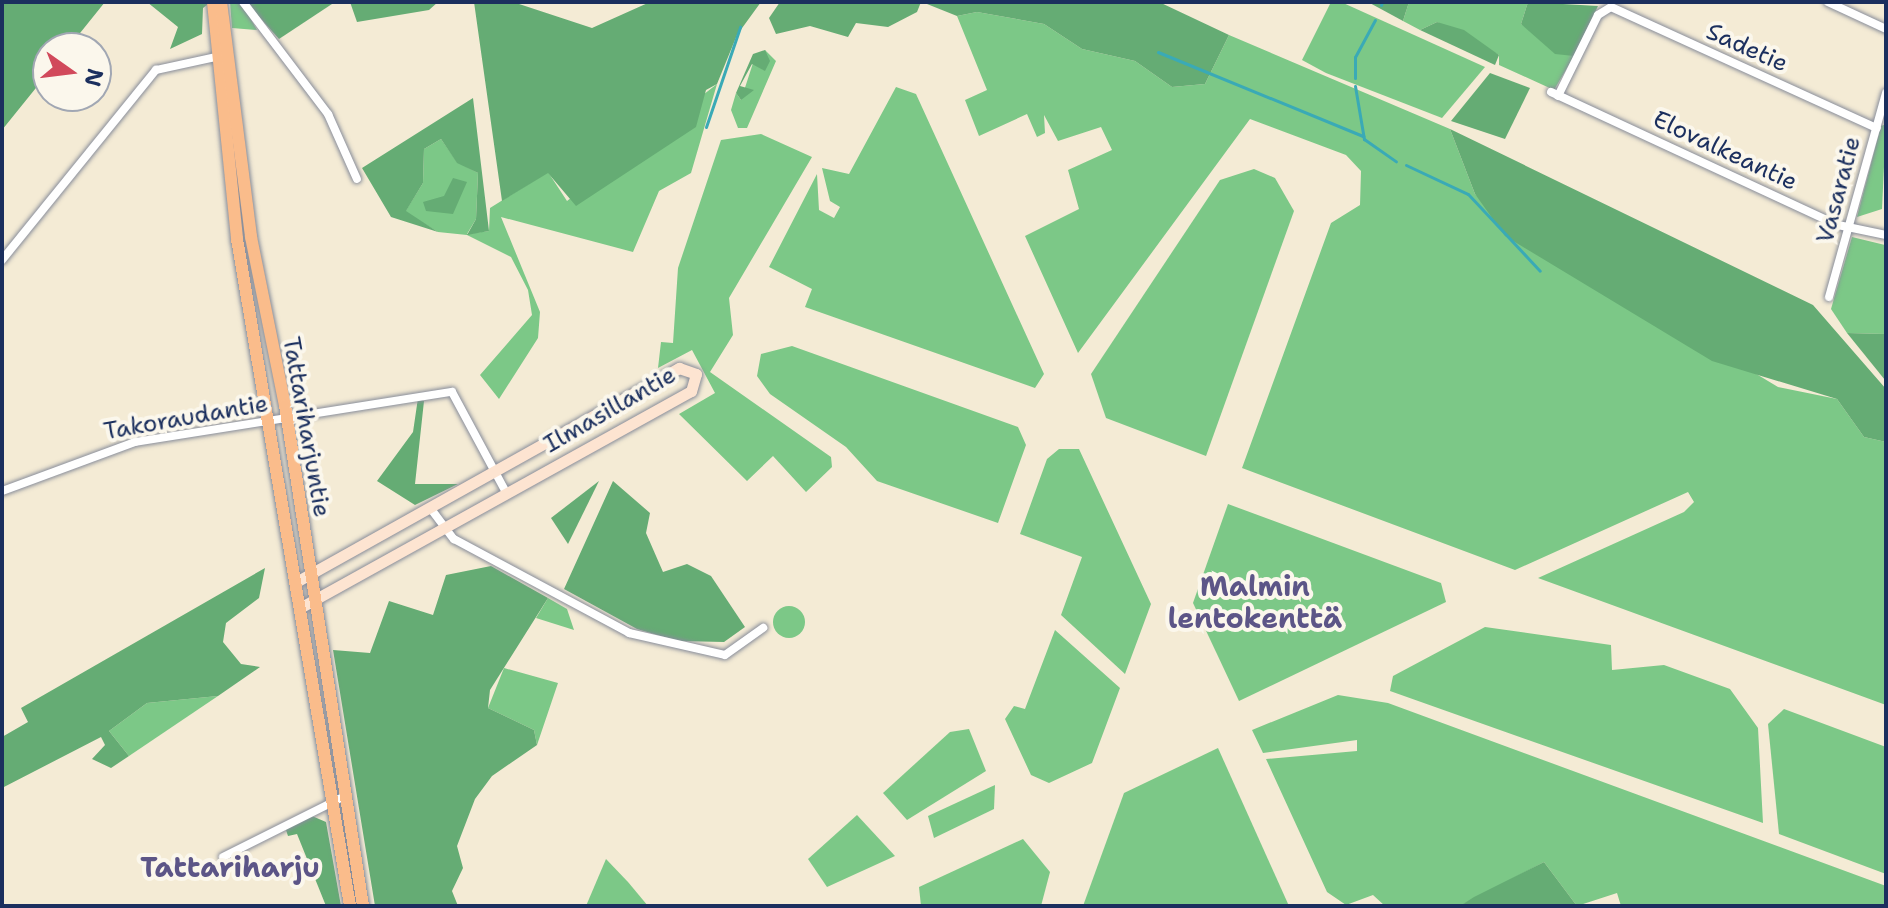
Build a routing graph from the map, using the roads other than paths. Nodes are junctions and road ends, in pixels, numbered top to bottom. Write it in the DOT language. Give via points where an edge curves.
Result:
graph roads {
  1 [pos="213,2"];
  2 [pos="221,2"];
  3 [pos="243,2"];
  4 [pos="1828,2"];
  5 [pos="1886,29"];
  6 [pos="219,57"];
  7 [pos="1886,93"];
  8 [pos="1554,94"];
  9 [pos="1877,128"];
  10 [pos="357,179"];
  11 [pos="1849,229"];
  12 [pos="1886,235"];
  13 [pos="2,260"];
  14 [pos="1829,297"];
  15 [pos="287,420"];
  16 [pos="272,423"];
  17 [pos="496,473"];
  18 [pos="2,491"];
  19 [pos="507,494"];
  20 [pos="431,509"];
  21 [pos="445,528"];
  22 [pos="302,579"];
  23 [pos="306,604"];
  24 [pos="763,628"];
  25 [pos="338,799"];
  26 [pos="223,857"];
  27 [pos="350,906"];
  28 [pos="363,906"];
  1 -- 6 [label="main road, Tattariharjuntie"];
  2 -- 6 [label="main road, Tattariharjuntie"];
  3 -- 10 [label="street" via="328,114"];
  4 -- 5 [label="street"];
  6 -- 13 [label="street" via="156,70"];
  6 -- 15 [label="main road, Tattariharjuntie"];
  6 -- 16 [label="main road, Tattariharjuntie"];
  7 -- 9 [label="street, Vasaratie"];
  8 -- 9 [label="street, Sadetie" via="1598,15 1611,7"];
  8 -- 11 [label="street, Elovalkeantie"];
  9 -- 11 [label="street, Vasaratie"];
  11 -- 12 [label="street, Elovalkeantie"];
  11 -- 14 [label="street, Vasaratie"];
  15 -- 16 [label="street, Takoraudantie"];
  15 -- 17 [label="street, Takoraudantie" via="452,392"];
  15 -- 22 [label="main road, Tattariharjuntie"];
  16 -- 18 [label="street, Takoraudantie" via="135,442"];
  16 -- 22 [label="main road, Tattariharjuntie"];
  17 -- 19 [label="street"];
  17 -- 19 [label="main road, Ilmasillantie" via="679,368 696,374 691,391"];
  17 -- 20 [label="main road, Ilmasillantie"];
  19 -- 21 [label="main road, Ilmasillantie"];
  20 -- 21 [label="street"];
  20 -- 22 [label="main road, Ilmasillantie"];
  21 -- 23 [label="main road, Ilmasillantie"];
  21 -- 24 [label="street" via="629,633 725,655"];
  22 -- 23 [label="main road, Tattariharjuntie"];
  23 -- 25 [label="main road, Tattariharjuntie"];
  25 -- 26 [label="street"];
  25 -- 27 [label="main road, Tattariharjuntie"];
  25 -- 28 [label="main road, Tattariharjuntie"];
}
